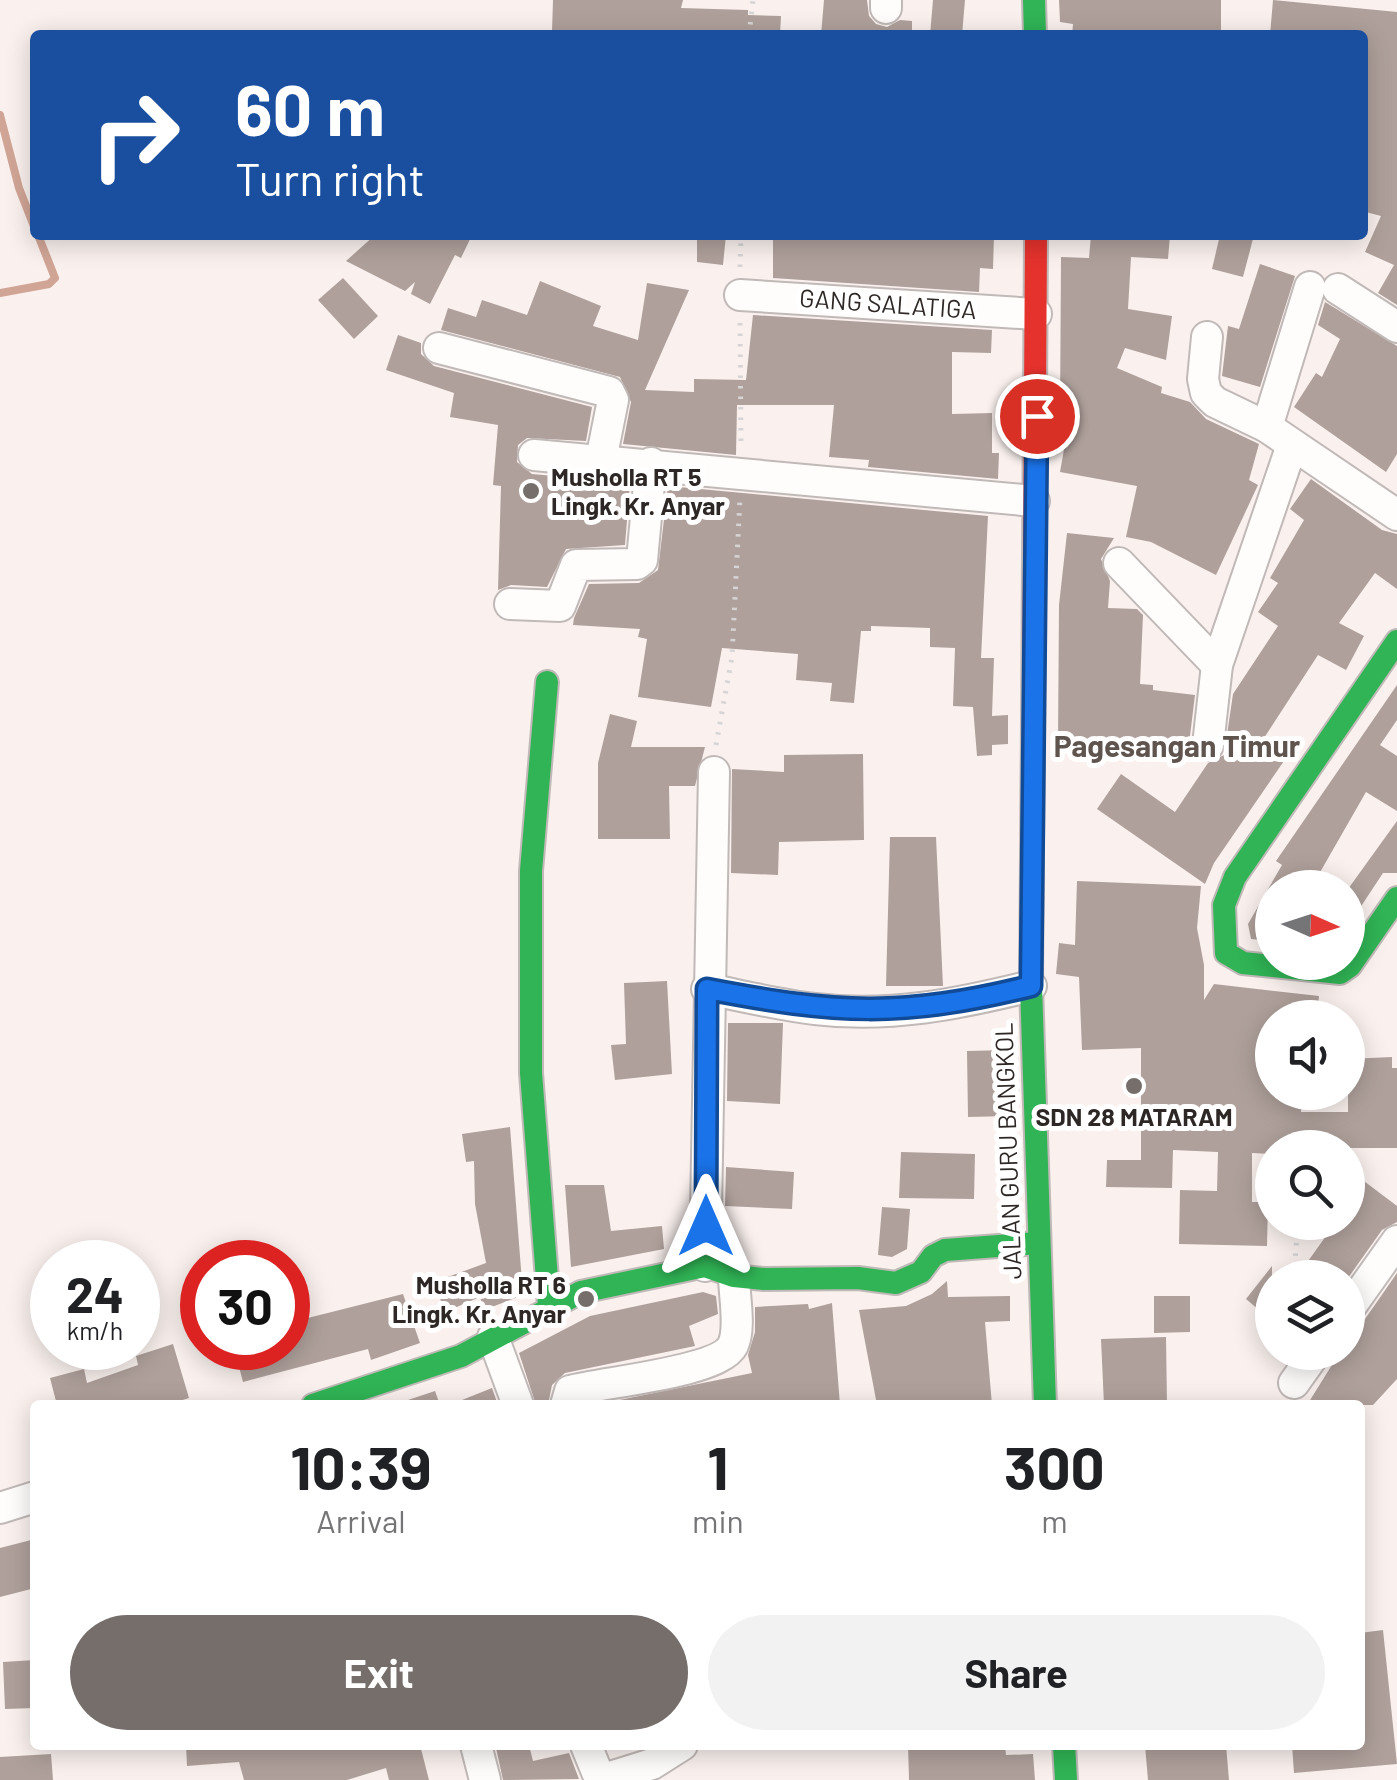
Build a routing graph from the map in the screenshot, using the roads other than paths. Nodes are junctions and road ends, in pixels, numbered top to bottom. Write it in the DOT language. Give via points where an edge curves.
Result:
graph roads {
  1 [pos="1034,0"];
  2 [pos="1035,30"];
  3 [pos="1036,240"];
  4 [pos="740,295"];
  5 [pos="1036,314"];
  6 [pos="1397,326"];
  7 [pos="1207,337"];
  8 [pos="440,348"];
  9 [pos="1280,436"];
  10 [pos="534,456"];
  11 [pos="601,460"];
  12 [pos="651,463"];
  13 [pos="1034,501"];
  14 [pos="1397,515"];
  15 [pos="1119,563"];
  16 [pos="510,604"];
  17 [pos="1397,641"];
  18 [pos="1217,665"];
  19 [pos="547,682"];
  20 [pos="1208,745"];
  21 [pos="714,772"];
  22 [pos="1397,898"];
  23 [pos="1031,986"];
  24 [pos="707,989"];
  25 [pos="1397,1240"];
  26 [pos="1038,1243"];
  27 [pos="719,1271"];
  28 [pos="1365,1286"];
  29 [pos="549,1306"];
  30 [pos="493,1337"];
  31 [pos="1303,1370"];
  32 [pos="1294,1383"];
  33 [pos="328,1400"];
  34 [pos="516,1400"];
  35 [pos="567,1400"];
  36 [pos="1045,1400"];
  37 [pos="30,1498"];
  38 [pos="0,1508"];
  39 [pos="477,1750"];
  40 [pos="588,1750"];
  41 [pos="674,1750"];
  42 [pos="1064,1750"];
  43 [pos="485,1780"];
  44 [pos="1066,1780"];
  1 -- 2 [label="street"];
  3 -- 5 [label="street, JALAN GURU BANGKOL"];
  4 -- 5 [label="street, GANG SALATIGA"];
  5 -- 13 [label="street, JALAN GURU BANGKOL"];
  6 -- 9 [label="street" via="1324,288"];
  7 -- 9 [label="street" via="1206,393"];
  8 -- 11 [label="street" via="609,392"];
  9 -- 14 [label="street"];
  9 -- 18 [label="street"];
  10 -- 11 [label="street"];
  11 -- 12 [label="street"];
  12 -- 13 [label="street"];
  12 -- 16 [label="street" via="638,564 576,565 560,606"];
  13 -- 23 [label="street, JALAN GURU BANGKOL"];
  15 -- 18 [label="street"];
  17 -- 22 [label="street" via="1235,876 1224,905 1223,945 1235,960 1346,970"];
  18 -- 20 [label="street"];
  19 -- 29 [label="street" via="531,872 531,1072"];
  21 -- 24 [label="street"];
  23 -- 24 [label="street" via="882,1012 814,1009"];
  23 -- 26 [label="street, JALAN GURU BANGKOL"];
  24 -- 27 [label="street"];
  25 -- 28 [label="street"];
  26 -- 27 [label="street" via="960,1247 933,1256 921,1272 896,1283"];
  26 -- 36 [label="street, JALAN GURU BANGKOL"];
  27 -- 29 [label="street" via="581,1292"];
  27 -- 35 [label="street" via="735,1342 726,1354 660,1375 570,1391"];
  29 -- 30 [label="street"];
  30 -- 33 [label="street" via="461,1356"];
  30 -- 34 [label="street"];
  31 -- 32 [label="street"];
  37 -- 38 [label="street"];
  39 -- 43 [label="street"];
  40 -- 41 [label="street" via="607,1778"];
  42 -- 44 [label="street"];
}
